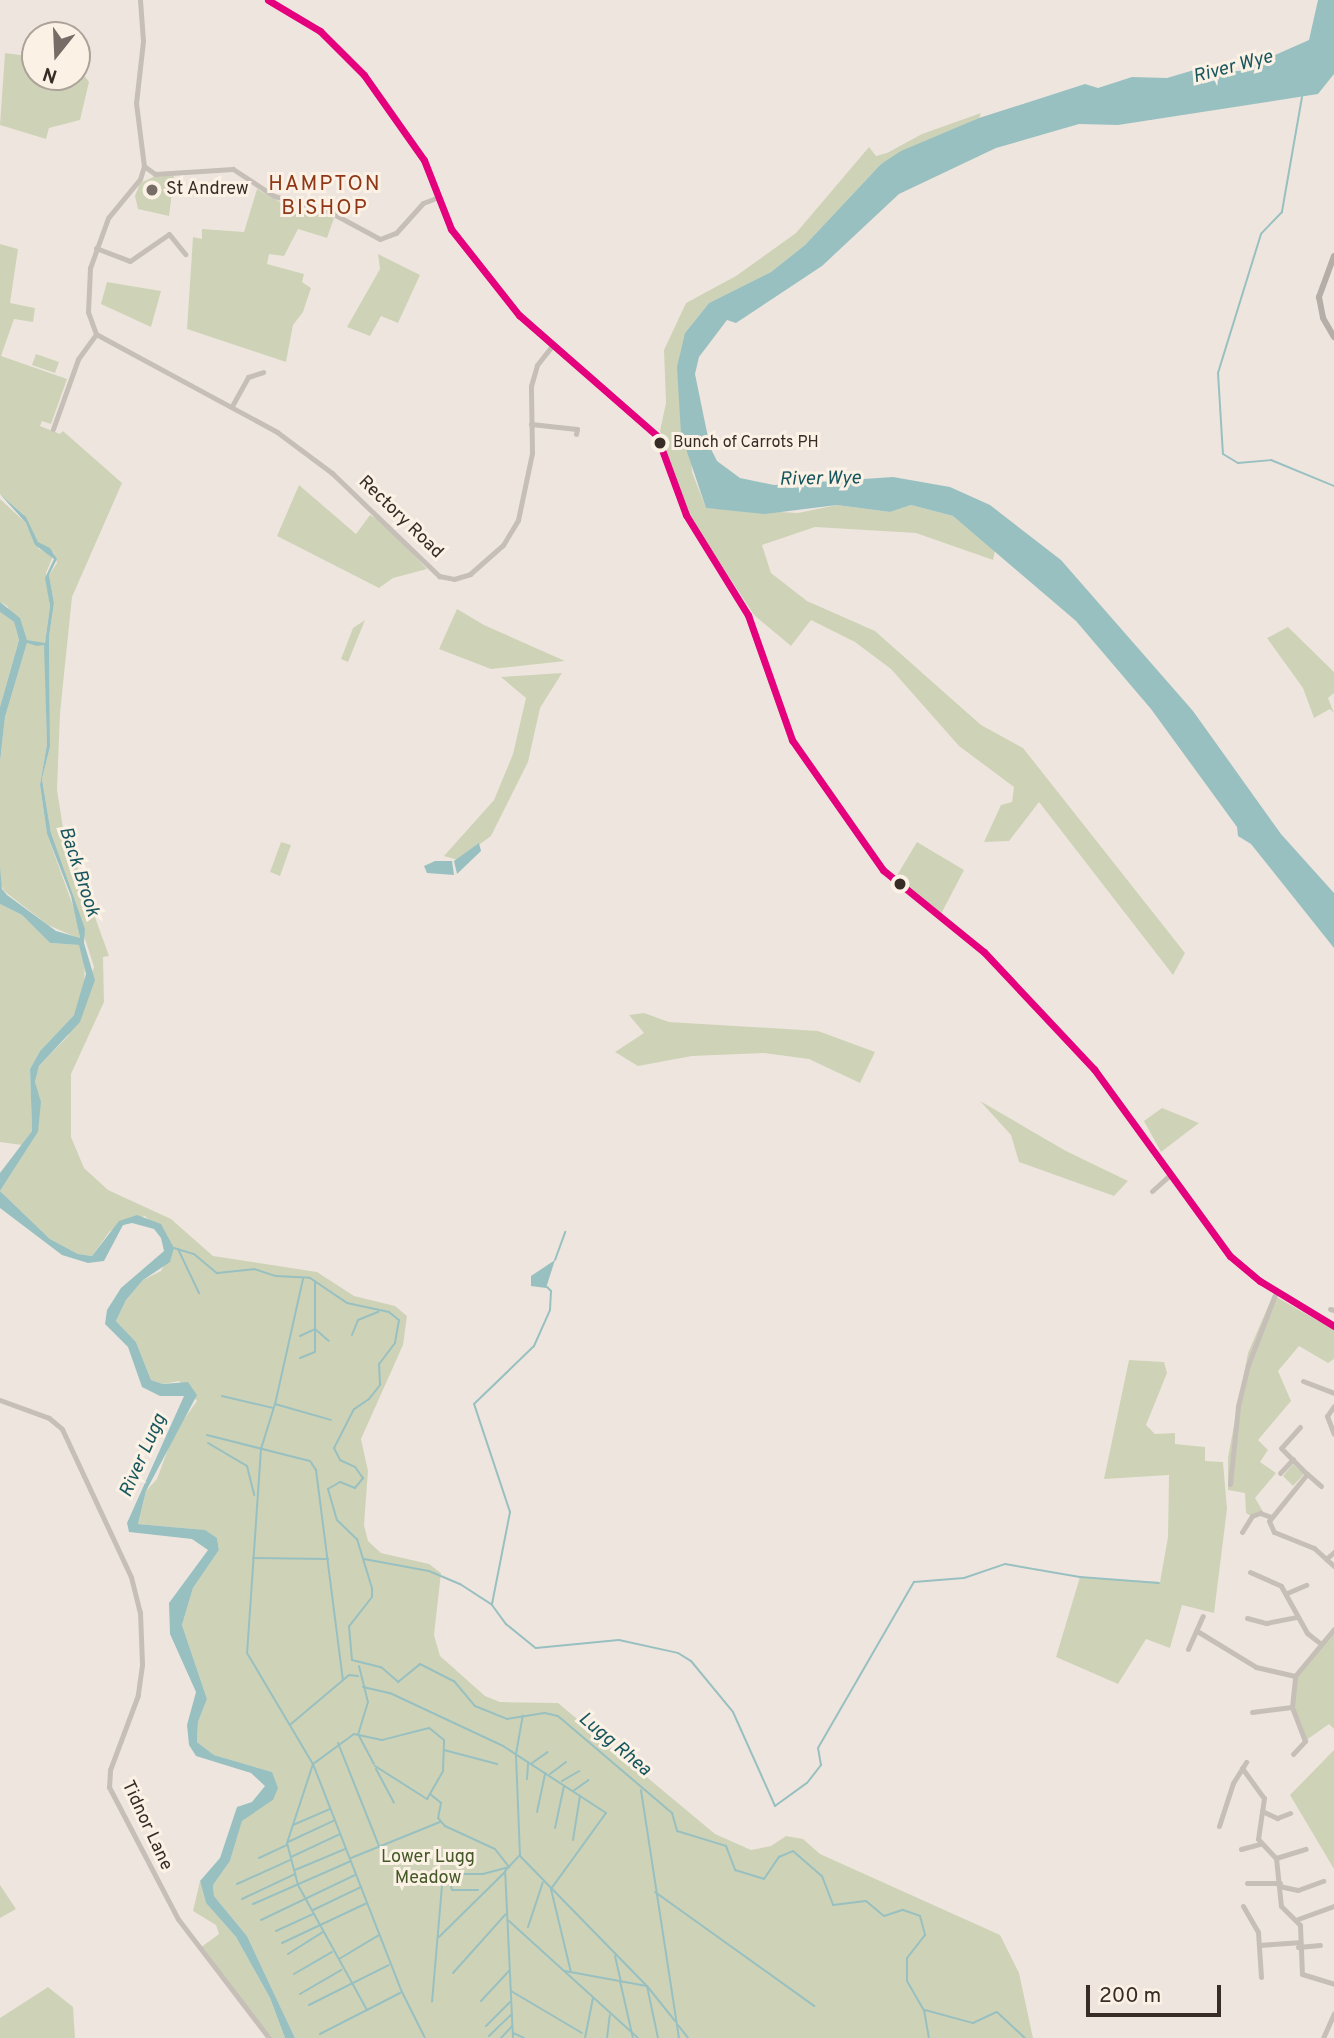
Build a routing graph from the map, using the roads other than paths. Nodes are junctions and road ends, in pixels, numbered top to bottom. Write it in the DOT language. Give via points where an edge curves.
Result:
graph roads {
  1 [pos="140,0"];
  2 [pos="268,0"];
  3 [pos="144,166"];
  4 [pos="155,174"];
  5 [pos="140,179"];
  6 [pos="436,198"];
  7 [pos="96,248"];
  8 [pos="185,254"];
  9 [pos="1334,256"];
  10 [pos="96,334"];
  11 [pos="1334,337"];
  12 [pos="552,346"];
  13 [pos="263,372"];
  14 [pos="232,406"];
  15 [pos="531,424"];
  16 [pos="52,429"];
  17 [pos="577,429"];
  18 [pos="1171,1174"];
  19 [pos="1163,1194"];
  20 [pos="1276,1292"];
  21 [pos="1334,1326"];
  22 [pos="1303,1381"];
  23 [pos="1334,1393"];
  24 [pos="0,1400"];
  25 [pos="1334,1406"];
  26 [pos="1300,1427"];
  27 [pos="1332,1431"];
  28 [pos="1293,1459"];
  29 [pos="1280,1474"];
  30 [pos="1307,1474"];
  31 [pos="1230,1484"];
  32 [pos="1321,1486"];
  33 [pos="1271,1517"];
  34 [pos="1242,1532"];
  35 [pos="1334,1552"];
  36 [pos="1326,1559"];
  37 [pos="1334,1566"];
  38 [pos="1250,1572"];
  39 [pos="1306,1585"];
  40 [pos="1287,1593"];
  41 [pos="1203,1616"];
  42 [pos="1297,1617"];
  43 [pos="1247,1618"];
  44 [pos="1334,1629"];
  45 [pos="1197,1631"];
  46 [pos="1320,1643"];
  47 [pos="1188,1649"];
  48 [pos="1295,1676"];
  49 [pos="1292,1707"];
  50 [pos="1252,1712"];
  51 [pos="1293,1754"];
  52 [pos="1262,1811"];
  53 [pos="1290,1813"];
  54 [pos="1218,1821"];
  55 [pos="1260,1844"];
  56 [pos="1241,1849"];
  57 [pos="1305,1849"];
  58 [pos="1276,1858"];
  59 [pos="1247,1883"];
  60 [pos="1280,1884"];
  61 [pos="1319,1891"];
  62 [pos="1243,1906"];
  63 [pos="1330,1906"];
  64 [pos="1298,1919"];
  65 [pos="1259,1945"];
  66 [pos="1298,1945"];
  67 [pos="1321,1947"];
  68 [pos="1253,1968"];
  69 [pos="1260,1968"];
  70 [pos="1261,1977"];
  71 [pos="1334,1984"];
  72 [pos="1334,2013"];
  73 [pos="269,2038"];
  74 [pos="1323,2038"];
  1 -- 3 [label="street" via="144,41 136,103"];
  2 -- 6 [label="main road" via="320,31 364,75 424,160"];
  3 -- 4 [label="street"];
  3 -- 5 [label="street"];
  4 -- 5 [label="street"];
  4 -- 6 [label="street" via="233,169 274,196 328,211 380,240 396,233 423,204"];
  5 -- 7 [label="street" via="113,209"];
  6 -- 12 [label="main road" via="459,242 519,315"];
  7 -- 8 [label="street" via="130,261 169,234"];
  7 -- 10 [label="street" via="87,294"];
  9 -- 11 [label="main road" via="1319,297"];
  10 -- 14 [label="street, Rectory Road"];
  10 -- 16 [label="street" via="78,359"];
  12 -- 15 [label="street, Rectory Road" via="534,372"];
  12 -- 18 [label="main road" via="600,382 662,443 686,515 748,615 783,722 803,759 883,870 969,939 1026,994 1117,1096"];
  13 -- 14 [label="street" via="248,377"];
  14 -- 15 [label="street, Rectory Road" via="332,472 439,576 454,579 470,574 503,545 518,520 532,453"];
  15 -- 17 [label="street"];
  18 -- 19 [label="street" via="1155,1189"];
  18 -- 20 [label="main road" via="1230,1256"];
  20 -- 21 [label="main road"];
  20 -- 31 [label="street" via="1248,1365"];
  22 -- 23 [label="street"];
  24 -- 73 [label="street, Tidnor Lane" via="49,1419 62,1429 131,1577 140,1612 142,1665 138,1695 110,1770 109,1787 178,1919"];
  25 -- 27 [label="street" via="1327,1416"];
  26 -- 28 [label="street" via="1281,1448"];
  28 -- 29 [label="street"];
  28 -- 30 [label="street"];
  30 -- 32 [label="street"];
  30 -- 33 [label="street"];
  33 -- 34 [label="street" via="1252,1516"];
  33 -- 36 [label="street" via="1275,1532 1306,1544"];
  35 -- 36 [label="street"];
  36 -- 37 [label="street"];
  38 -- 40 [label="street"];
  39 -- 40 [label="street"];
  40 -- 42 [label="street"];
  41 -- 45 [label="street"];
  42 -- 43 [label="street" via="1266,1623"];
  42 -- 46 [label="street"];
  44 -- 46 [label="street"];
  45 -- 47 [label="street"];
  45 -- 48 [label="street" via="1256,1667"];
  46 -- 48 [label="street"];
  48 -- 49 [label="street"];
  49 -- 50 [label="street"];
  49 -- 51 [label="street" via="1305,1741"];
  52 -- 53 [label="street" via="1273,1820"];
  52 -- 54 [label="street" via="1262,1794 1244,1765"];
  52 -- 55 [label="street"];
  55 -- 56 [label="street"];
  55 -- 58 [label="street"];
  57 -- 58 [label="street"];
  58 -- 60 [label="street"];
  59 -- 60 [label="street"];
  60 -- 61 [label="street" via="1298,1890 1320,1882"];
  60 -- 64 [label="street" via="1282,1906"];
  62 -- 65 [label="street" via="1258,1932"];
  63 -- 64 [label="street"];
  64 -- 66 [label="street"];
  65 -- 66 [label="street"];
  65 -- 69 [label="street"];
  66 -- 67 [label="street"];
  66 -- 71 [label="street" via="1304,1976"];
  68 -- 69 [label="street"];
  69 -- 70 [label="street"];
  72 -- 74 [label="street"];
}
